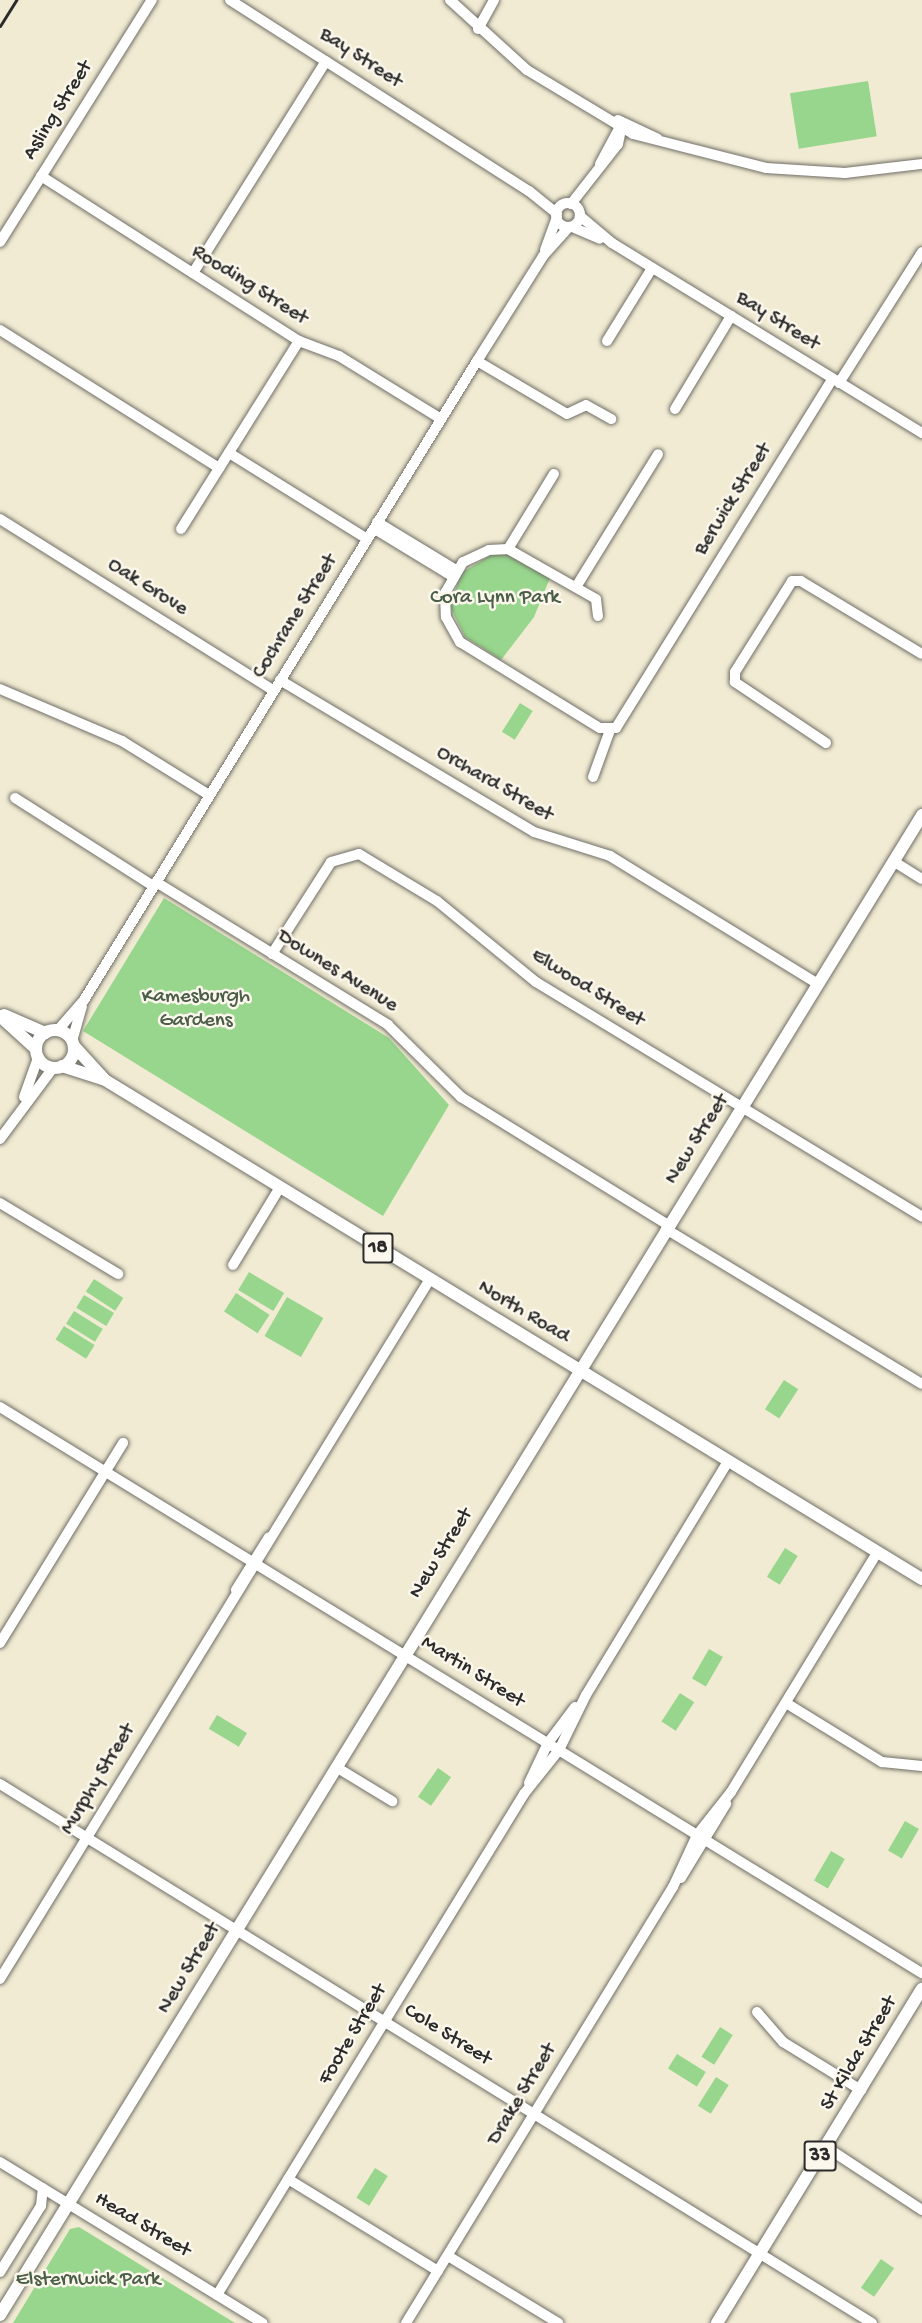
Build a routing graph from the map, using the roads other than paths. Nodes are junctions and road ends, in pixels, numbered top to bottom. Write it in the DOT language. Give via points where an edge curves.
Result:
graph roads {
  1 [pos="151,0"];
  2 [pos="230,0"];
  3 [pos="450,0"];
  4 [pos="494,0"];
  5 [pos="478,29"];
  6 [pos="326,62"];
  7 [pos="621,126"];
  8 [pos="922,164"];
  9 [pos="41,176"];
  10 [pos="529,191"];
  11 [pos="574,209"];
  12 [pos="557,216"];
  13 [pos="570,227"];
  14 [pos="0,242"];
  15 [pos="612,243"];
  16 [pos="922,252"];
  17 [pos="543,256"];
  18 [pos="652,268"];
  19 [pos="193,273"];
  20 [pos="731,316"];
  21 [pos="0,330"];
  22 [pos="607,340"];
  23 [pos="299,341"];
  24 [pos="477,361"];
  25 [pos="836,381"];
  26 [pos="675,409"];
  27 [pos="441,419"];
  28 [pos="611,419"];
  29 [pos="922,433"];
  30 [pos="229,453"];
  31 [pos="658,454"];
  32 [pos="219,468"];
  33 [pos="554,474"];
  34 [pos="0,519"];
  35 [pos="375,525"];
  36 [pos="181,530"];
  37 [pos="367,539"];
  38 [pos="508,549"];
  39 [pos="454,573"];
  40 [pos="576,587"];
  41 [pos="598,615"];
  42 [pos="922,654"];
  43 [pos="280,680"];
  44 [pos="0,689"];
  45 [pos="273,690"];
  46 [pos="610,730"];
  47 [pos="826,742"];
  48 [pos="593,777"];
  49 [pos="208,795"];
  50 [pos="15,798"];
  51 [pos="922,815"];
  52 [pos="893,861"];
  53 [pos="922,879"];
  54 [pos="154,884"];
  55 [pos="272,954"];
  56 [pos="818,984"];
  57 [pos="84,1000"];
  58 [pos="0,1014"];
  59 [pos="58,1030"];
  60 [pos="45,1033"];
  61 [pos="73,1043"];
  62 [pos="37,1053"];
  63 [pos="58,1067"];
  64 [pos="105,1080"];
  65 [pos="22,1102"];
  66 [pos="742,1107"];
  67 [pos="0,1139"];
  68 [pos="280,1187"];
  69 [pos="0,1203"];
  70 [pos="922,1217"];
  71 [pos="667,1227"];
  72 [pos="233,1264"];
  73 [pos="118,1274"];
  74 [pos="430,1279"];
  75 [pos="579,1370"];
  76 [pos="922,1384"];
  77 [pos="0,1407"];
  78 [pos="123,1443"];
  79 [pos="728,1461"];
  80 [pos="105,1472"];
  81 [pos="878,1552"];
  82 [pos="255,1563"];
  83 [pos="922,1580"];
  84 [pos="0,1643"];
  85 [pos="404,1654"];
  86 [pos="586,1695"];
  87 [pos="786,1703"];
  88 [pos="548,1743"];
  89 [pos="559,1750"];
  90 [pos="922,1766"];
  91 [pos="336,1767"];
  92 [pos="0,1784"];
  93 [pos="731,1792"];
  94 [pos="524,1794"];
  95 [pos="392,1801"];
  96 [pos="697,1835"];
  97 [pos="87,1837"];
  98 [pos="708,1842"];
  99 [pos="673,1887"];
  100 [pos="236,1930"];
  101 [pos="922,1973"];
  102 [pos="0,1979"];
  103 [pos="922,1989"];
  104 [pos="757,2012"];
  105 [pos="385,2021"];
  106 [pos="861,2090"];
  107 [pos="534,2113"];
  108 [pos="826,2147"];
  109 [pos="0,2162"];
  110 [pos="288,2179"];
  111 [pos="43,2188"];
  112 [pos="69,2204"];
  113 [pos="922,2210"];
  114 [pos="761,2252"];
  115 [pos="448,2256"];
  116 [pos="438,2271"];
  117 [pos="0,2272"];
  118 [pos="218,2295"];
  119 [pos="0,2315"];
  120 [pos="263,2323"];
  121 [pos="406,2323"];
  122 [pos="558,2323"];
  123 [pos="717,2323"];
  124 [pos="872,2323"];
  1 -- 9 [label="street, Asling Street"];
  2 -- 6 [label="street, Bay Street"];
  3 -- 5 [label="street"];
  4 -- 5 [label="street"];
  5 -- 7 [label="street" via="527,70"];
  6 -- 10 [label="street, Bay Street"];
  6 -- 19 [label="street"];
  7 -- 8 [label="street" via="744,165 809,172"];
  7 -- 11 [label="street"];
  9 -- 14 [label="street, Asling Street"];
  9 -- 19 [label="street, Rooding Street"];
  10 -- 11 [label="street, Bay Street"];
  10 -- 12 [label="street, Bay Street"];
  11 -- 12 [label="street, Cochrane Street"];
  11 -- 13 [label="street, Cochrane Street"];
  11 -- 15 [label="street, Bay Street"];
  12 -- 13 [label="street, Bay Street"];
  12 -- 17 [label="street, Cochrane Street"];
  13 -- 15 [label="street, Bay Street"];
  13 -- 17 [label="street, Cochrane Street"];
  15 -- 18 [label="street, Bay Street"];
  16 -- 25 [label="street, Berwick Street"];
  17 -- 24 [label="street, Cochrane Street"];
  18 -- 20 [label="street, Bay Street"];
  18 -- 22 [label="street"];
  19 -- 23 [label="street, Rooding Street"];
  20 -- 25 [label="street, Bay Street"];
  20 -- 26 [label="street"];
  21 -- 32 [label="street"];
  23 -- 27 [label="street, Rooding Street" via="339,356"];
  23 -- 30 [label="street"];
  24 -- 27 [label="street, Cochrane Street"];
  24 -- 28 [label="street" via="567,414 586,405"];
  25 -- 29 [label="street, Bay Street"];
  25 -- 46 [label="street, Berwick Street" via="670,643"];
  27 -- 35 [label="street, Cochrane Street"];
  30 -- 32 [label="street"];
  30 -- 37 [label="street"];
  31 -- 40 [label="street"];
  32 -- 36 [label="street"];
  33 -- 38 [label="street"];
  34 -- 45 [label="street, Oak Grove"];
  35 -- 37 [label="street, Cochrane Street"];
  35 -- 39 [label="street"];
  37 -- 43 [label="street, Cochrane Street"];
  38 -- 39 [label="street" via="478,553"];
  38 -- 40 [label="street"];
  39 -- 46 [label="street" via="446,617 460,642"];
  40 -- 41 [label="street" via="596,599"];
  42 -- 47 [label="street" via="801,581 789,584 734,678 745,692"];
  43 -- 45 [label="street, Cochrane Street"];
  43 -- 56 [label="street, Orchard Street" via="534,832 610,856"];
  44 -- 49 [label="street" via="122,741"];
  45 -- 49 [label="street, Cochrane Street"];
  46 -- 48 [label="street, Berwick Street"];
  49 -- 54 [label="street, Cochrane Street"];
  50 -- 54 [label="street, Downes Avenue"];
  51 -- 52 [label="main road, New Street"];
  52 -- 53 [label="street"];
  52 -- 56 [label="main road, New Street"];
  54 -- 55 [label="street, Downes Avenue"];
  54 -- 57 [label="street, Cochrane Street"];
  55 -- 66 [label="street, Elwood Street" via="331,862 359,854 437,901 536,982"];
  55 -- 71 [label="street, Downes Avenue" via="388,1025 461,1097"];
  56 -- 66 [label="main road, New Street"];
  57 -- 59 [label="street, Cochrane Street"];
  57 -- 61 [label="street, Cochrane Street"];
  58 -- 60 [label="main road, 18"];
  58 -- 62 [label="main road, 18"];
  59 -- 60 [label="main road"];
  59 -- 61 [label="main road, 18"];
  60 -- 62 [label="main road"];
  61 -- 63 [label="main road" via="71,1058"];
  61 -- 64 [label="main road, North Road / 18"];
  62 -- 63 [label="main road, 18"];
  62 -- 65 [label="street"];
  63 -- 64 [label="main road, North Road / 18"];
  63 -- 65 [label="street"];
  64 -- 68 [label="main road, North Road / 18"];
  65 -- 67 [label="street"];
  66 -- 70 [label="street, Elwood Street"];
  66 -- 71 [label="main road, New Street"];
  68 -- 72 [label="street"];
  68 -- 74 [label="main road, North Road / 18"];
  69 -- 73 [label="street"];
  71 -- 75 [label="main road, New Street"];
  71 -- 76 [label="street, Downes Avenue"];
  74 -- 75 [label="main road, North Road / 18"];
  74 -- 82 [label="street, Murphy Street"];
  75 -- 79 [label="main road, North Road / 18"];
  75 -- 85 [label="main road, New Street"];
  77 -- 80 [label="street, Martin Street"];
  78 -- 80 [label="street"];
  79 -- 81 [label="main road, North Road / 18"];
  79 -- 86 [label="street, Foote Street"];
  80 -- 82 [label="street, Martin Street"];
  80 -- 84 [label="street"];
  81 -- 83 [label="main road, North Road / 18"];
  81 -- 87 [label="street, Drake Street"];
  82 -- 85 [label="street, Martin Street"];
  82 -- 97 [label="street, Murphy Street"];
  85 -- 88 [label="street, Martin Street"];
  85 -- 91 [label="main road, New Street"];
  86 -- 88 [label="street, Foote Street"];
  86 -- 89 [label="street, Foote Street"];
  87 -- 90 [label="street" via="882,1762"];
  87 -- 93 [label="street, Drake Street"];
  88 -- 89 [label="street, Martin Street"];
  88 -- 94 [label="street, Foote Street"];
  89 -- 94 [label="street, Foote Street"];
  89 -- 96 [label="street, Martin Street"];
  91 -- 95 [label="street"];
  91 -- 100 [label="main road, New Street"];
  92 -- 97 [label="street, Cole Street"];
  93 -- 96 [label="street, Drake Street"];
  93 -- 98 [label="street, Drake Street"];
  94 -- 105 [label="street, Foote Street"];
  96 -- 98 [label="street, Martin Street"];
  96 -- 99 [label="street, Drake Street"];
  97 -- 100 [label="street, Cole Street"];
  97 -- 102 [label="street, Murphy Street"];
  98 -- 99 [label="street, Drake Street"];
  98 -- 101 [label="street, Martin Street"];
  99 -- 107 [label="street, Drake Street"];
  100 -- 105 [label="street, Cole Street"];
  100 -- 112 [label="main road, New Street"];
  103 -- 106 [label="main road, St Kilda Street / 33"];
  104 -- 106 [label="street" via="783,2042"];
  105 -- 107 [label="street, Cole Street"];
  105 -- 110 [label="street, Foote Street"];
  106 -- 108 [label="main road, St Kilda Street / 33"];
  107 -- 114 [label="street, Cole Street"];
  107 -- 115 [label="street, Drake Street"];
  108 -- 113 [label="street"];
  108 -- 114 [label="main road, St Kilda Street / 33"];
  109 -- 111 [label="street, Head Street"];
  110 -- 116 [label="street"];
  110 -- 118 [label="street, Foote Street"];
  111 -- 112 [label="street, Head Street"];
  111 -- 117 [label="street" via="40,2206"];
  112 -- 118 [label="street, Head Street"];
  112 -- 119 [label="main road, New Street"];
  114 -- 123 [label="main road, St Kilda Street / 33"];
  114 -- 124 [label="street, Cole Street"];
  115 -- 116 [label="street, Drake Street"];
  115 -- 122 [label="street"];
  116 -- 121 [label="street, Drake Street"];
  118 -- 120 [label="street, Head Street"];
}
